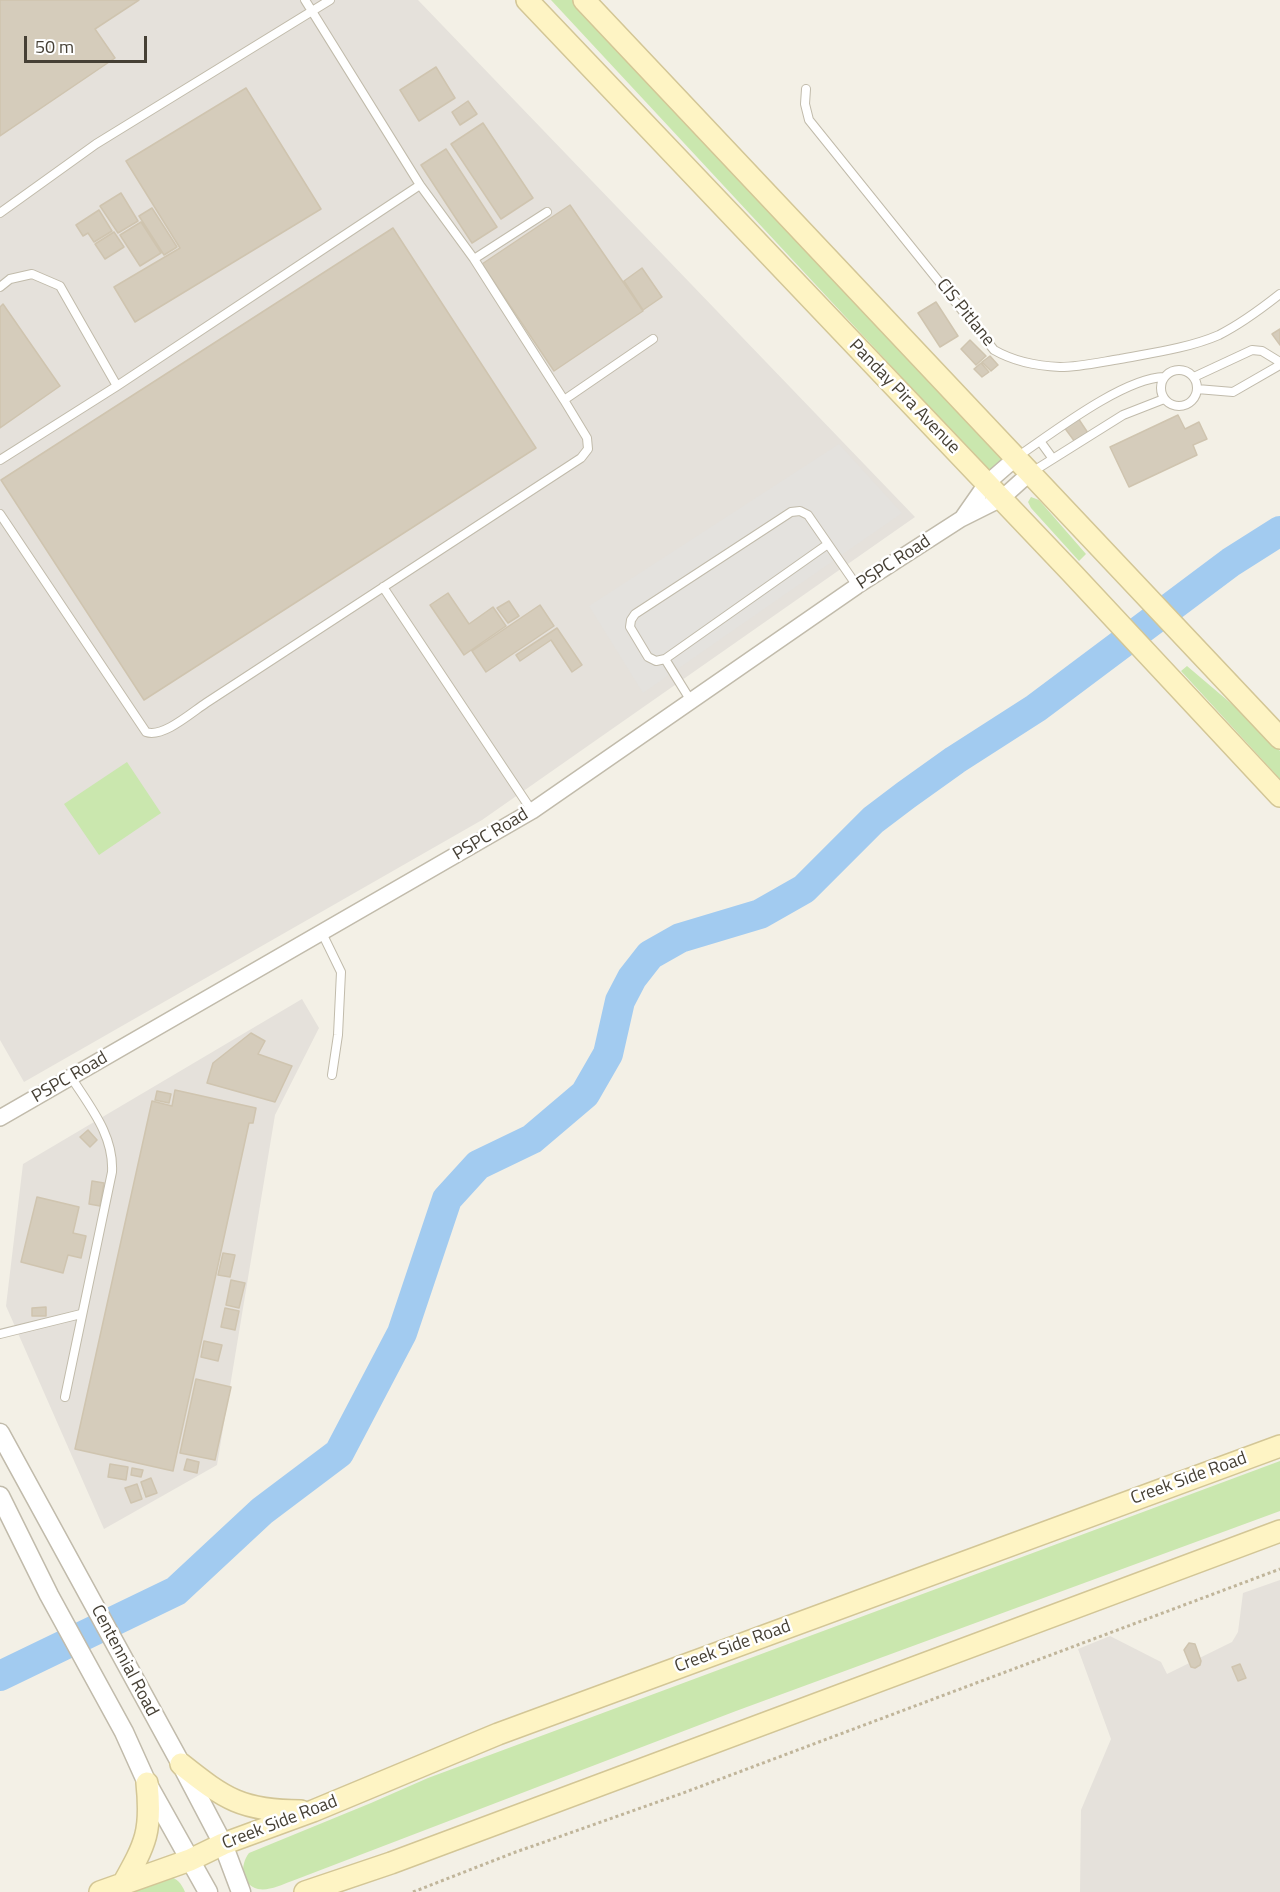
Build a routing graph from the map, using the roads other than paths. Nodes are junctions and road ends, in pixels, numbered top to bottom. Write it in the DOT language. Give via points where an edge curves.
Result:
graph roads {
  1 [pos="305,0"];
  2 [pos="330,0"];
  3 [pos="526,0"];
  4 [pos="584,0"];
  5 [pos="313,11"];
  6 [pos="806,89"];
  7 [pos="420,185"];
  8 [pos="547,212"];
  9 [pos="0,213"];
  10 [pos="474,259"];
  11 [pos="0,287"];
  12 [pos="1280,294"];
  13 [pos="653,339"];
  14 [pos="1280,364"];
  15 [pos="1164,377"];
  16 [pos="1194,377"];
  17 [pos="117,386"];
  18 [pos="1197,389"];
  19 [pos="1164,399"];
  20 [pos="564,400"];
  21 [pos="1040,441"];
  22 [pos="1053,459"];
  23 [pos="0,460"];
  24 [pos="1024,465"];
  25 [pos="993,491"];
  26 [pos="0,514"];
  27 [pos="828,544"];
  28 [pos="857,586"];
  29 [pos="383,588"];
  30 [pos="665,659"];
  31 [pos="691,701"];
  32 [pos="1280,738"];
  33 [pos="1280,796"];
  34 [pos="532,812"];
  35 [pos="322,933"];
  36 [pos="332,1075"];
  37 [pos="71,1077"];
  38 [pos="0,1119"];
  39 [pos="81,1314"];
  40 [pos="0,1334"];
  41 [pos="65,1397"];
  42 [pos="0,1433"];
  43 [pos="1280,1446"];
  44 [pos="0,1496"];
  45 [pos="5,1515"];
  46 [pos="1280,1531"];
  47 [pos="181,1764"];
  48 [pos="147,1783"];
  49 [pos="313,1810"];
  50 [pos="223,1844"];
  51 [pos="190,1860"];
  52 [pos="391,1863"];
  53 [pos="123,1884"];
  54 [pos="100,1892"];
  55 [pos="208,1892"];
  56 [pos="241,1892"];
  57 [pos="305,1892"];
  58 [pos="336,1892"];
  1 -- 5 [label="lane"];
  2 -- 5 [label="lane"];
  3 -- 25 [label="main road, Panday Pira Avenue"];
  4 -- 24 [label="main road"];
  5 -- 7 [label="lane"];
  5 -- 9 [label="lane" via="96,144"];
  6 -- 12 [label="lane, CIS Pitlane" via="809,120 994,350 1006,357 1061,367 1167,350 1218,335"];
  7 -- 10 [label="lane"];
  7 -- 17 [label="lane"];
  8 -- 10 [label="lane"];
  10 -- 20 [label="lane"];
  11 -- 17 [label="lane" via="10,279 32,274 60,286"];
  13 -- 20 [label="lane"];
  14 -- 16 [label="lane" via="1258,349"];
  14 -- 18 [label="lane" via="1233,392"];
  15 -- 16 [label="lane" via="1179,370"];
  15 -- 19 [label="lane" via="1160,392"];
  15 -- 21 [label="lane" via="1106,398"];
  16 -- 18 [label="lane"];
  17 -- 23 [label="lane"];
  18 -- 19 [label="lane" via="1187,405 1174,406"];
  19 -- 22 [label="lane" via="1123,415"];
  20 -- 29 [label="lane" via="587,438 588,449 581,458"];
  21 -- 22 [label="lane"];
  21 -- 24 [label="lane"];
  22 -- 24 [label="lane"];
  24 -- 25 [label="street, PSPC Road"];
  24 -- 25 [label="street, PSPC Road"];
  24 -- 32 [label="main road"];
  25 -- 28 [label="street, PSPC Road" via="962,519"];
  25 -- 33 [label="main road, Panday Pira Avenue"];
  26 -- 29 [label="lane" via="146,732 153,734"];
  27 -- 28 [label="lane"];
  27 -- 30 [label="lane"];
  27 -- 30 [label="lane" via="808,515 791,512 635,614 630,627 648,657 656,661"];
  28 -- 31 [label="street, PSPC Road"];
  29 -- 34 [label="lane"];
  30 -- 31 [label="lane"];
  31 -- 34 [label="street, PSPC Road"];
  34 -- 35 [label="street, PSPC Road"];
  35 -- 36 [label="lane" via="341,972"];
  35 -- 37 [label="street, PSPC Road"];
  37 -- 38 [label="street, PSPC Road"];
  37 -- 39 [label="lane" via="105,1132 113,1160"];
  39 -- 40 [label="lane"];
  39 -- 41 [label="lane"];
  42 -- 47 [label="street, Centennial Road"];
  43 -- 49 [label="main road, Creek Side Road" via="498,1734"];
  44 -- 45 [label="street, Centennial Road"];
  45 -- 48 [label="street, Centennial Road" via="124,1732"];
  46 -- 52 [label="main road"];
  47 -- 49 [label="main road" via="233,1801 269,1810"];
  47 -- 50 [label="street, Centennial Road"];
  48 -- 51 [label="street, Centennial Road"];
  48 -- 53 [label="main road" via="147,1834"];
  49 -- 50 [label="main road, Creek Side Road"];
  50 -- 51 [label="main road, Creek Side Road"];
  50 -- 56 [label="street, Centennial Road"];
  51 -- 53 [label="main road, Creek Side Road"];
  51 -- 55 [label="street, Centennial Road"];
  52 -- 57 [label="main road"];
  52 -- 58 [label="main road"];
  53 -- 54 [label="main road, Creek Side Road"];
}
